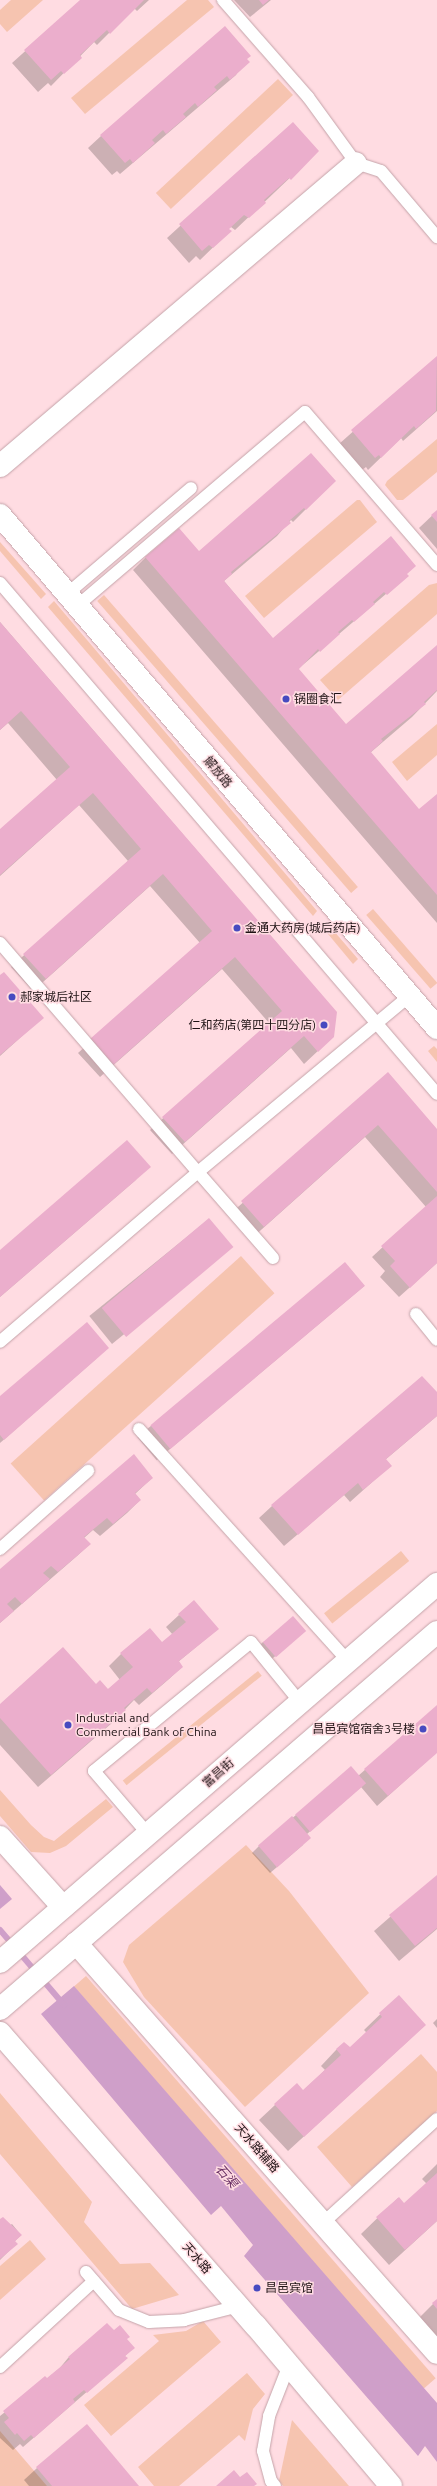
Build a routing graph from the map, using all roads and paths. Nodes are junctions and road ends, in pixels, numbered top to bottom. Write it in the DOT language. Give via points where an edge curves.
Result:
graph roads {
  1 [pos="223,0"];
  2 [pos="356,163"];
  3 [pos="437,237"];
  4 [pos="0,466"];
  5 [pos="191,488"];
  6 [pos="0,515"];
  7 [pos="437,565"];
  8 [pos="0,583"];
  9 [pos="72,600"];
  10 [pos="0,944"];
  11 [pos="409,996"];
  12 [pos="377,1023"];
  13 [pos="437,1028"];
  14 [pos="437,1094"];
  15 [pos="198,1172"];
  16 [pos="274,1258"];
  17 [pos="416,1314"];
  18 [pos="437,1340"];
  19 [pos="0,1342"];
  20 [pos="140,1429"];
  21 [pos="88,1471"];
  22 [pos="0,1549"];
  23 [pos="437,1584"];
  24 [pos="437,1632"];
  25 [pos="348,1661"];
  26 [pos="300,1702"];
  27 [pos="148,1834"];
  28 [pos="0,1836"];
  29 [pos="63,1907"];
  30 [pos="70,1949"];
  31 [pos="0,1962"];
  32 [pos="7,2003"];
  33 [pos="0,2033"];
  34 [pos="437,2119"];
  35 [pos="322,2223"];
  36 [pos="86,2272"];
  37 [pos="94,2281"];
  38 [pos="239,2306"];
  39 [pos="437,2353"];
  40 [pos="289,2365"];
  41 [pos="0,2367"];
  42 [pos="275,2486"];
  43 [pos="391,2486"];
  1 -- 2 [label="lane" via="308,97"];
  2 -- 3 [label="lane" via="381,171"];
  2 -- 4 [label="street"];
  5 -- 9 [label="lane"];
  6 -- 9 [label="street, 解放路"];
  7 -- 9 [label="lane" via="305,412"];
  8 -- 12 [label="lane"];
  9 -- 11 [label="street, 解放路"];
  10 -- 15 [label="lane"];
  11 -- 12 [label="lane"];
  11 -- 13 [label="street, 解放路"];
  12 -- 14 [label="lane"];
  12 -- 15 [label="lane"];
  15 -- 16 [label="lane"];
  15 -- 19 [label="lane"];
  17 -- 18 [label="lane"];
  20 -- 25 [label="lane"];
  21 -- 22 [label="lane"];
  23 -- 25 [label="street, 富昌街"];
  24 -- 30 [label="street"];
  25 -- 26 [label="street, 富昌街"];
  26 -- 27 [label="street, 富昌街"];
  26 -- 27 [label="lane" via="251,1642 94,1771"];
  27 -- 29 [label="street, 富昌街"];
  28 -- 29 [label="street"];
  29 -- 31 [label="street, 富昌街"];
  30 -- 32 [label="street"];
  30 -- 35 [label="street, 天水路辅路"];
  33 -- 38 [label="street, 天水路"];
  34 -- 35 [label="lane"];
  35 -- 39 [label="street, 天水路辅路"];
  36 -- 37 [label="lane"];
  37 -- 38 [label="lane" via="119,2310 148,2322 184,2320"];
  37 -- 41 [label="lane"];
  38 -- 40 [label="street, 天水路"];
  40 -- 42 [label="lane" via="269,2416 263,2451 271,2481"];
  40 -- 43 [label="street, 天水路"];
}
